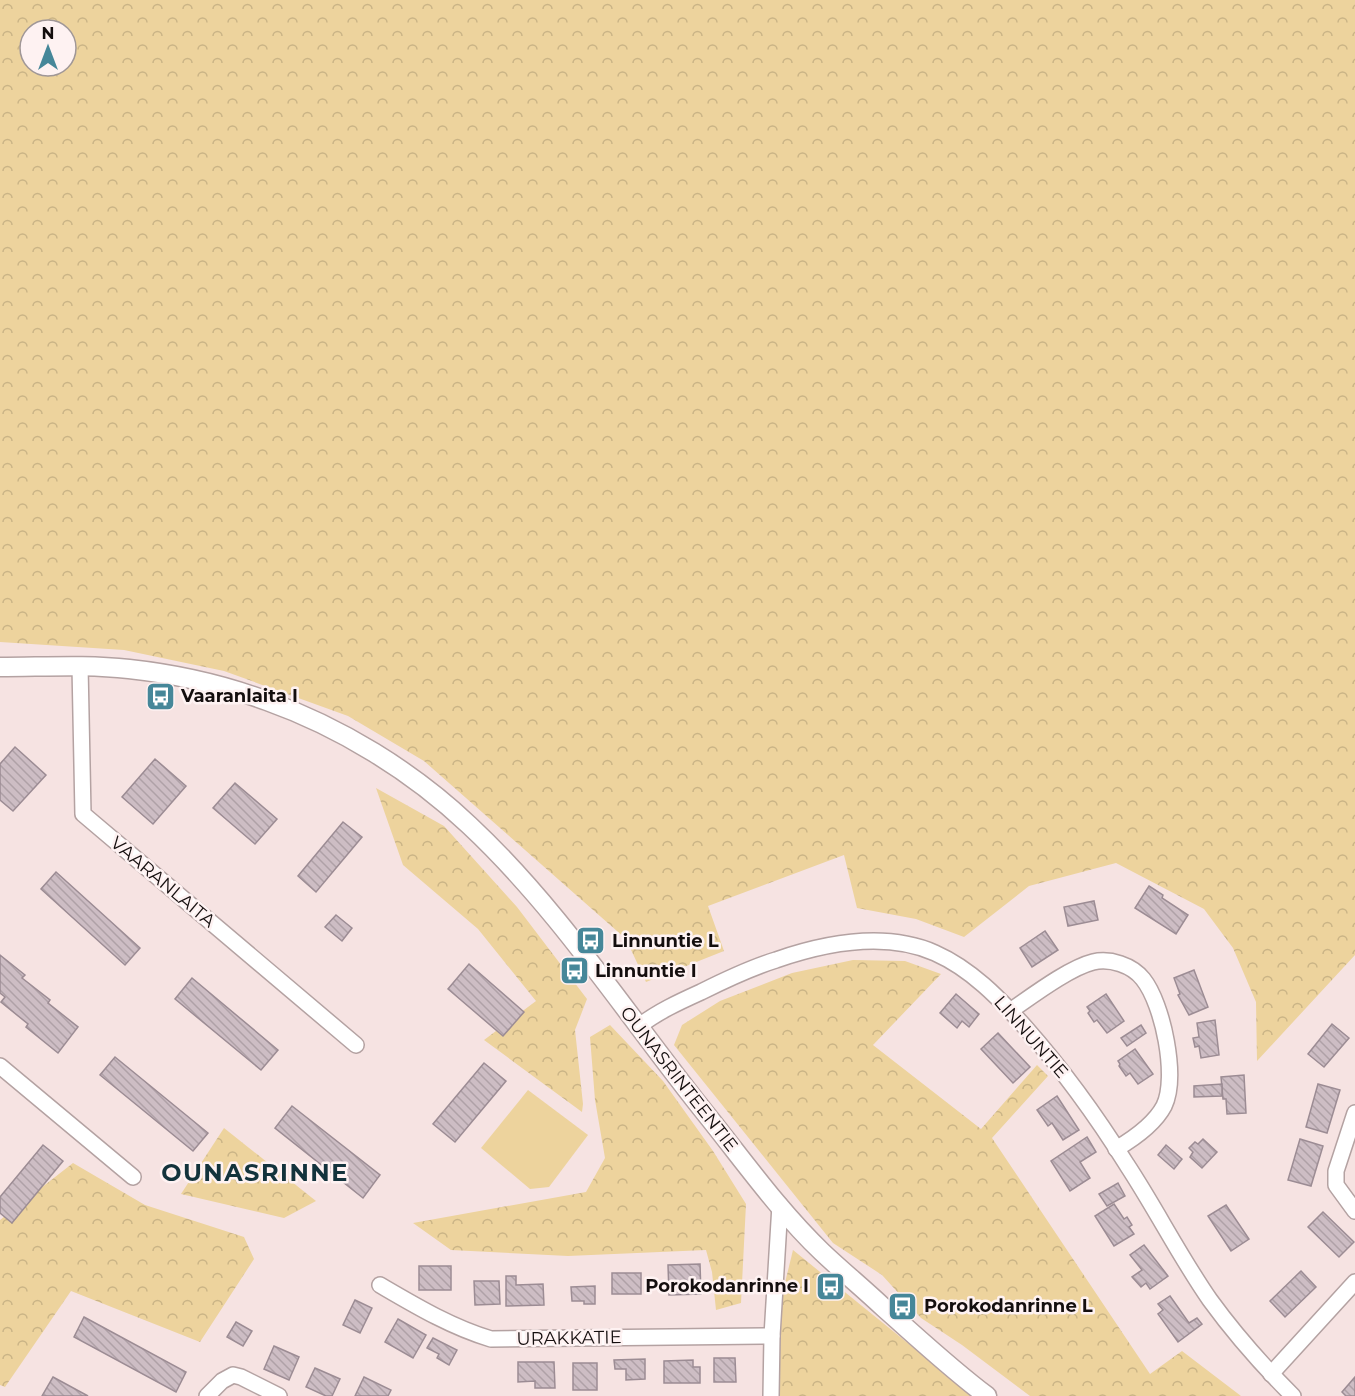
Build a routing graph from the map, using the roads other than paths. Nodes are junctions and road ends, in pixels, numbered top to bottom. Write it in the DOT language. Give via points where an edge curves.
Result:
graph roads {
  1 [pos="80,666"];
  2 [pos="0,667"];
  3 [pos="1011,1011"];
  4 [pos="638,1027"];
  5 [pos="356,1044"];
  6 [pos="0,1066"];
  7 [pos="1355,1113"];
  8 [pos="1116,1149"];
  9 [pos="133,1177"];
  10 [pos="780,1205"];
  11 [pos="1355,1211"];
  12 [pos="1355,1282"];
  13 [pos="380,1285"];
  14 [pos="772,1336"];
  15 [pos="1271,1374"];
  16 [pos="207,1396"];
  17 [pos="279,1396"];
  18 [pos="771,1396"];
  19 [pos="987,1396"];
  20 [pos="1293,1396"];
  1 -- 2 [label="street, OUNASRINTEENTIE"];
  1 -- 4 [label="street, OUNASRINTEENTIE" via="164,674 266,700 330,729 402,771 468,823 512,867"];
  1 -- 5 [label="street, VAARANLAITA" via="83,814"];
  3 -- 4 [label="street, LINNUNTIE" via="971,973 933,952 912,945 870,942 815,948 761,965 662,1011"];
  3 -- 8 [label="street, LINNUNTIE" via="1058,1064"];
  3 -- 8 [label="street" via="1094,962 1130,967 1143,978 1159,1010 1170,1080 1164,1106 1142,1131"];
  4 -- 10 [label="street, OUNASRINTEENTIE"];
  6 -- 9 [label="street"];
  7 -- 11 [label="street" via="1336,1171 1336,1185"];
  8 -- 15 [label="street, LINNUNTIE" via="1211,1300"];
  10 -- 14 [label="street"];
  10 -- 19 [label="street, OUNASRINTEENTIE" via="820,1251"];
  12 -- 15 [label="street"];
  13 -- 14 [label="street, URAKKATIE" via="437,1318 491,1339"];
  14 -- 18 [label="street"];
  15 -- 20 [label="street, LINNUNTIE"];
  16 -- 17 [label="street" via="233,1375"];
}
